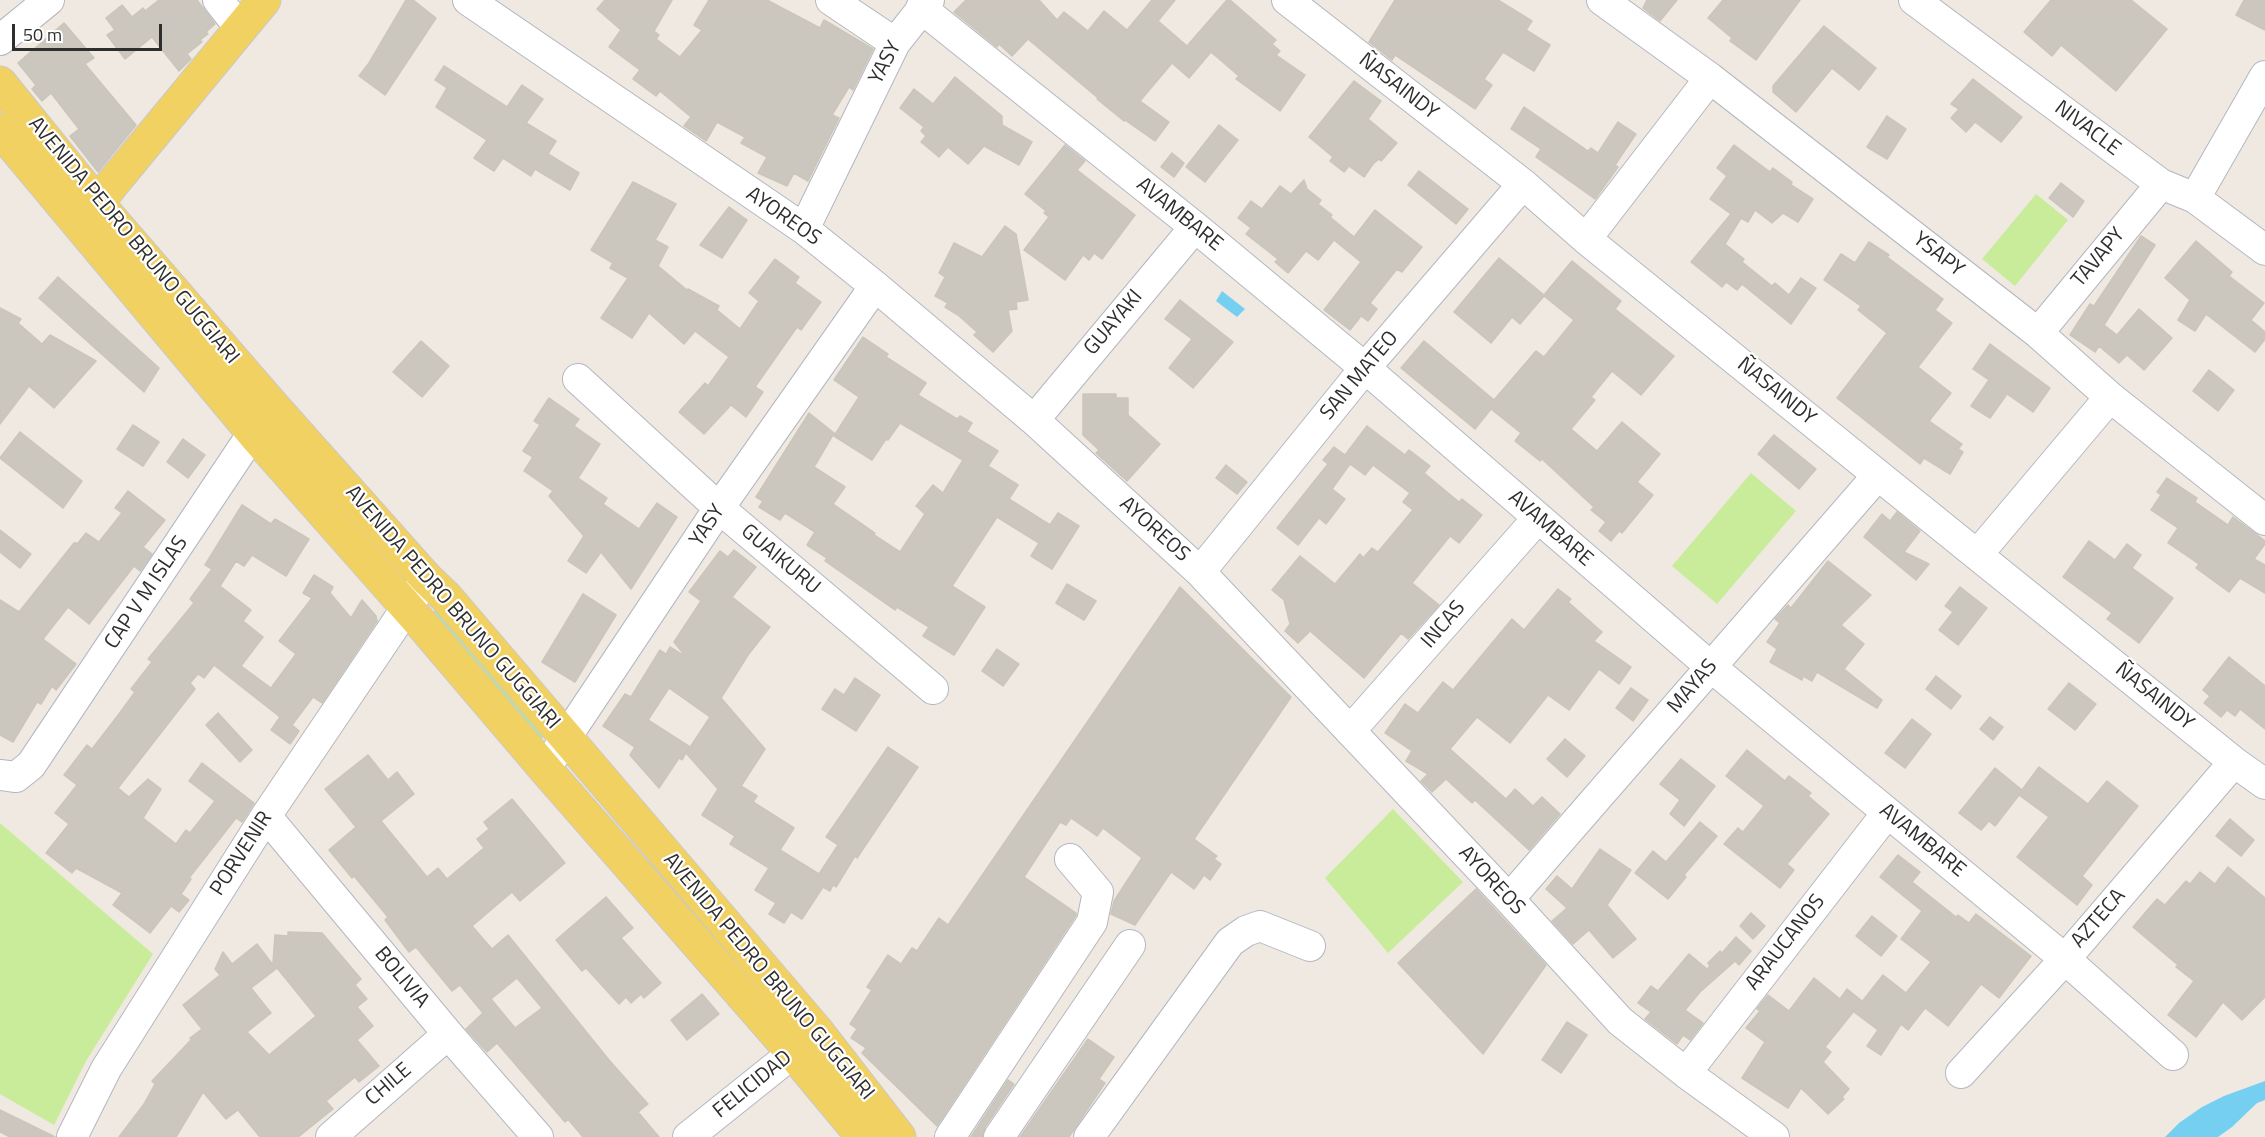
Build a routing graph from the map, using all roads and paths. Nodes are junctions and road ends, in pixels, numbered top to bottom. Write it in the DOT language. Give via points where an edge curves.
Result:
graph roads {
  1 [pos="49,0"];
  2 [pos="218,0"];
  3 [pos="264,0"];
  4 [pos="468,0"];
  5 [pos="831,0"];
  6 [pos="1287,0"];
  7 [pos="1602,0"];
  8 [pos="1914,0"];
  9 [pos="925,4"];
  10 [pos="240,28"];
  11 [pos="0,40"];
  12 [pos="895,43"];
  13 [pos="2265,76"];
  14 [pos="1710,78"];
  15 [pos="0,82"];
  16 [pos="0,130"];
  17 [pos="1523,184"];
  18 [pos="2161,184"];
  19 [pos="2195,198"];
  20 [pos="89,214"];
  21 [pos="1195,227"];
  22 [pos="804,229"];
  23 [pos="1586,239"];
  24 [pos="2265,250"];
  25 [pos="875,286"];
  26 [pos="2038,333"];
  27 [pos="1365,368"];
  28 [pos="578,378"];
  29 [pos="2110,397"];
  30 [pos="272,405"];
  31 [pos="1034,420"];
  32 [pos="254,434"];
  33 [pos="1878,475"];
  34 [pos="719,508"];
  35 [pos="1538,518"];
  36 [pos="2265,520"];
  37 [pos="1977,555"];
  38 [pos="1200,572"];
  39 [pos="426,578"];
  40 [pos="407,608"];
  41 [pos="1711,667"];
  42 [pos="933,689"];
  43 [pos="1350,731"];
  44 [pos="566,738"];
  45 [pos="2234,762"];
  46 [pos="545,769"];
  47 [pos="8,776"];
  48 [pos="2265,784"];
  49 [pos="1887,813"];
  50 [pos="266,816"];
  51 [pos="1070,859"];
  52 [pos="1509,899"];
  53 [pos="1130,945"];
  54 [pos="1310,946"];
  55 [pos="2065,958"];
  56 [pos="816,1030"];
  57 [pos="448,1034"];
  58 [pos="793,1053"];
  59 [pos="2174,1055"];
  60 [pos="1686,1073"];
  61 [pos="1961,1073"];
  62 [pos="72,1137"];
  63 [pos="331,1137"];
  64 [pos="538,1137"];
  65 [pos="688,1137"];
  66 [pos="863,1137"];
  67 [pos="899,1137"];
  68 [pos="950,1137"];
  69 [pos="999,1137"];
  70 [pos="1089,1137"];
  71 [pos="1773,1137"];
  1 -- 11 [label="street"];
  2 -- 10 [label="street"];
  3 -- 10 [label="main road"];
  4 -- 22 [label="street, AYOREOS"];
  5 -- 12 [label="street"];
  6 -- 17 [label="street, ÑASAINDY"];
  7 -- 14 [label="street, YSAPY"];
  8 -- 18 [label="street, NIVACLE"];
  9 -- 12 [label="street, YASY"];
  9 -- 21 [label="street, AVAMBARE"];
  10 -- 20 [label="main road"];
  12 -- 22 [label="street, YASY"];
  13 -- 19 [label="street"];
  14 -- 23 [label="street"];
  14 -- 26 [label="street, YSAPY"];
  15 -- 20 [label="main road, AVENIDA PEDRO BRUNO GUGGIARI"];
  16 -- 20 [label="main road, AVENIDA PEDRO BRUNO GUGGIARI"];
  17 -- 23 [label="street, ÑASAINDY"];
  17 -- 27 [label="street, SAN MATEO"];
  18 -- 19 [label="street, NIVACLE"];
  18 -- 26 [label="street, TAVAPY"];
  19 -- 24 [label="street, NIVACLE"];
  20 -- 30 [label="main road, AVENIDA PEDRO BRUNO GUGGIARI"];
  20 -- 32 [label="main road, AVENIDA PEDRO BRUNO GUGGIARI"];
  21 -- 27 [label="street, AVAMBARE"];
  21 -- 31 [label="street, GUAYAKI"];
  22 -- 25 [label="street, AYOREOS"];
  23 -- 33 [label="street, ÑASAINDY"];
  25 -- 31 [label="street, AYOREOS"];
  25 -- 34 [label="street, YASY"];
  26 -- 29 [label="street, YSAPY"];
  27 -- 35 [label="street, AVAMBARE"];
  27 -- 38 [label="street, SAN MATEO"];
  28 -- 34 [label="street, GUAIKURU"];
  29 -- 36 [label="street, YSAPY"];
  29 -- 37 [label="street"];
  30 -- 32 [label="street, CAP V M ISLAS"];
  30 -- 39 [label="main road, AVENIDA PEDRO BRUNO GUGGIARI"];
  31 -- 38 [label="street, AYOREOS"];
  32 -- 40 [label="main road, AVENIDA PEDRO BRUNO GUGGIARI"];
  32 -- 47 [label="street, CAP V M ISLAS" via="31,765"];
  33 -- 37 [label="street, ÑASAINDY"];
  33 -- 41 [label="street, MAYAS"];
  34 -- 42 [label="street, GUAIKURU"];
  34 -- 44 [label="street, YASY"];
  35 -- 41 [label="street, AVAMBARE"];
  35 -- 43 [label="street, INCAS"];
  37 -- 45 [label="street, ÑASAINDY"];
  38 -- 43 [label="street, AYOREOS"];
  39 -- 40 [label="street, PORVENIR"];
  39 -- 44 [label="main road, AVENIDA PEDRO BRUNO GUGGIARI"];
  40 -- 46 [label="main road, AVENIDA PEDRO BRUNO GUGGIARI"];
  40 -- 50 [label="street, PORVENIR"];
  41 -- 49 [label="street, AVAMBARE"];
  41 -- 52 [label="street, MAYAS"];
  43 -- 52 [label="street, AYOREOS"];
  44 -- 46 [label="street, YASY"];
  44 -- 56 [label="main road, AVENIDA PEDRO BRUNO GUGGIARI"];
  45 -- 48 [label="street, ÑASAINDY"];
  45 -- 55 [label="street, AZTECA"];
  46 -- 58 [label="main road, AVENIDA PEDRO BRUNO GUGGIARI"];
  49 -- 55 [label="street, AVAMBARE"];
  49 -- 60 [label="street, ARAUCANOS"];
  50 -- 57 [label="street, BOLIVIA"];
  50 -- 62 [label="street, PORVENIR" via="106,1069"];
  51 -- 68 [label="street" via="1098,892 1092,922"];
  52 -- 60 [label="street, AYOREOS" via="1620,1021"];
  53 -- 69 [label="street"];
  54 -- 70 [label="street" via="1260,926 1230,942"];
  55 -- 59 [label="street, AVAMBARE"];
  55 -- 61 [label="street, AZTECA"];
  56 -- 58 [label="street, FELICIDAD"];
  56 -- 67 [label="main road, AVENIDA PEDRO BRUNO GUGGIARI"];
  57 -- 63 [label="street, CHILE"];
  57 -- 64 [label="street, BOLIVIA"];
  58 -- 65 [label="street, FELICIDAD"];
  58 -- 66 [label="main road, AVENIDA PEDRO BRUNO GUGGIARI"];
  60 -- 71 [label="street, AYOREOS"];
}
